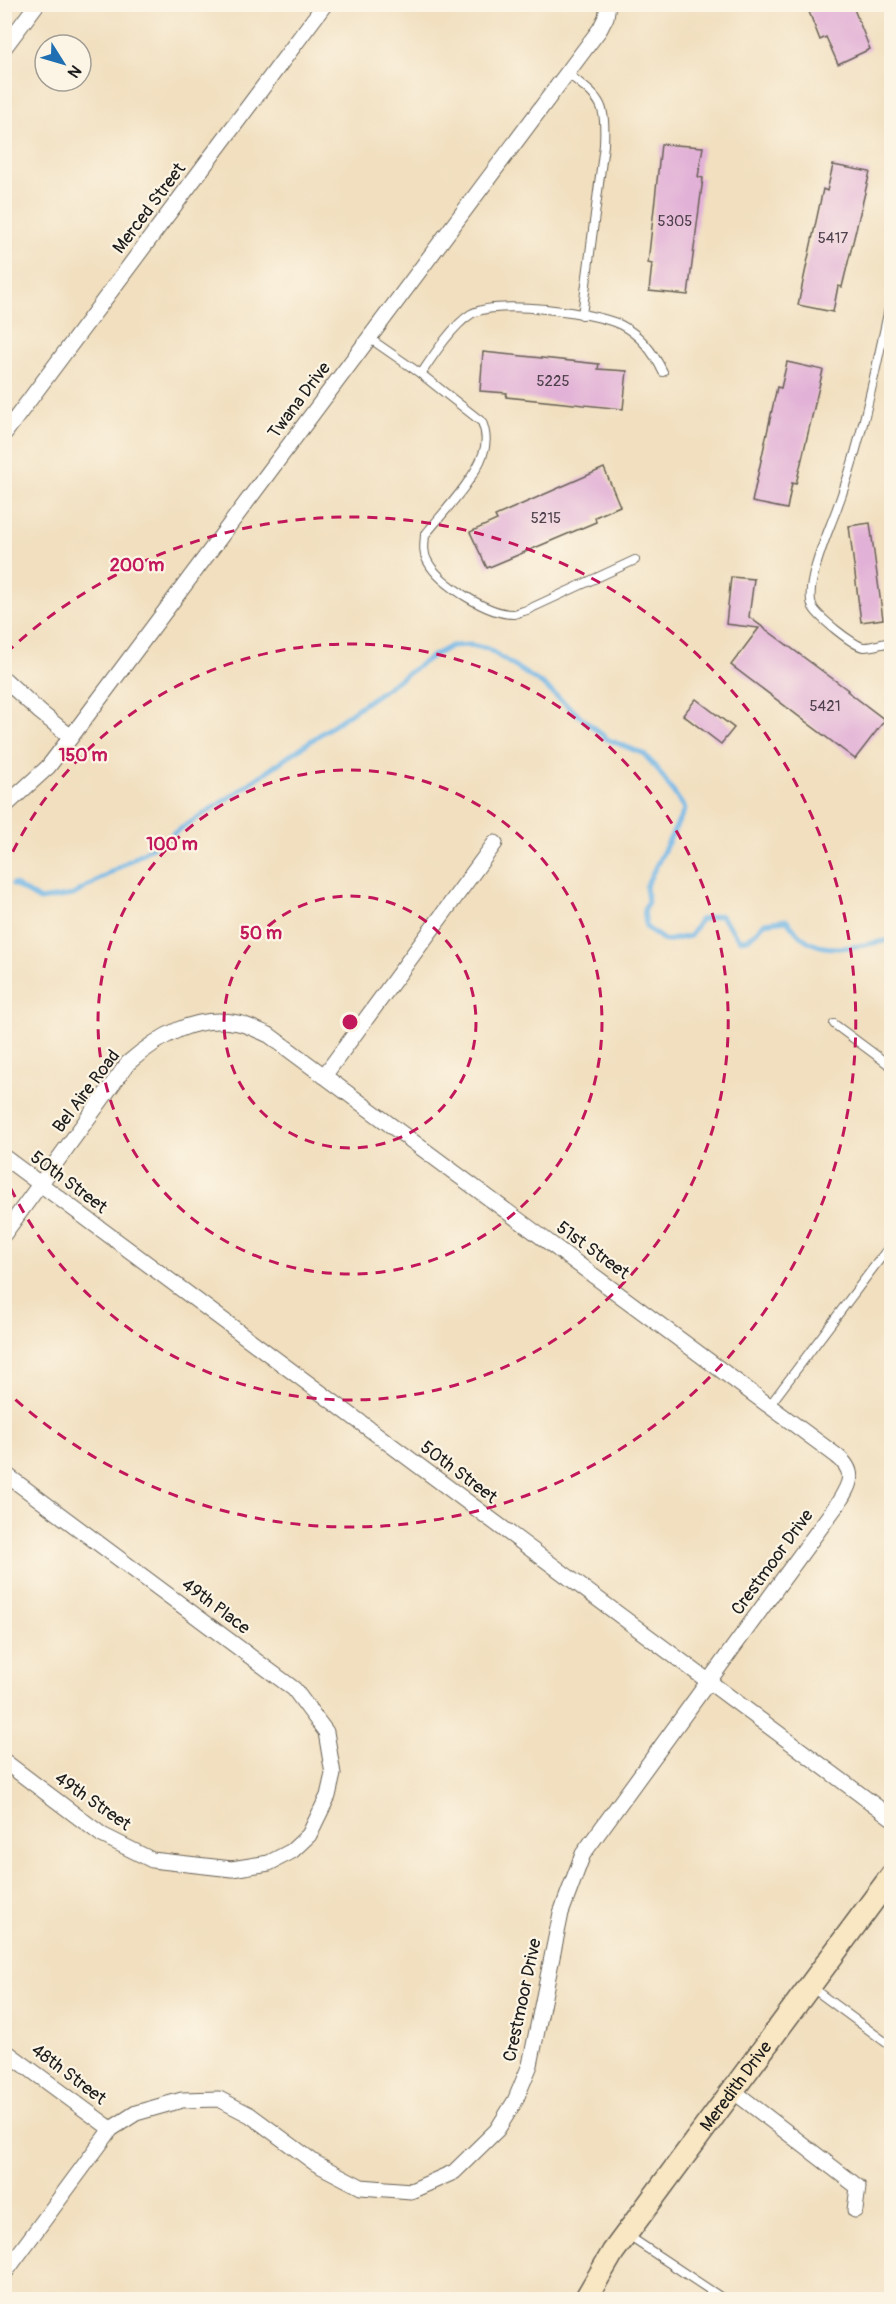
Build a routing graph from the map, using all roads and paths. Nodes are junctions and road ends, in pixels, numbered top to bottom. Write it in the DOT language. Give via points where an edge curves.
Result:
graph roads {
  1 [pos="37,4"];
  2 [pos="325,4"];
  3 [pos="608,4"];
  4 [pos="4,48"];
  5 [pos="567,74"];
  6 [pos="891,295"];
  7 [pos="582,315"];
  8 [pos="369,338"];
  9 [pos="663,372"];
  10 [pos="421,374"];
  11 [pos="4,434"];
  12 [pos="636,560"];
  13 [pos="891,642"];
  14 [pos="4,679"];
  15 [pos="71,737"];
  16 [pos="4,807"];
  17 [pos="495,843"];
  18 [pos="834,1024"];
  19 [pos="891,1067"];
  20 [pos="324,1076"];
  21 [pos="4,1157"];
  22 [pos="40,1185"];
  23 [pos="4,1234"];
  24 [pos="891,1243"];
  25 [pos="770,1406"];
  26 [pos="837,1456"];
  27 [pos="4,1473"];
  28 [pos="709,1682"];
  29 [pos="4,1761"];
  30 [pos="321,1813"];
  31 [pos="891,1818"];
  32 [pos="891,1875"];
  33 [pos="809,1986"];
  34 [pos="891,2047"];
  35 [pos="4,2050"];
  36 [pos="732,2090"];
  37 [pos="111,2129"];
  38 [pos="855,2210"];
  39 [pos="626,2234"];
  40 [pos="4,2274"];
  41 [pos="585,2300"];
  42 [pos="724,2300"];
  1 -- 4 [label="street"];
  2 -- 11 [label="street, Merced Street"];
  3 -- 5 [label="street, Twana Drive" via="600,30"];
  5 -- 7 [label="lane" via="593,94 602,105 605,118"];
  5 -- 8 [label="street, Twana Drive"];
  6 -- 13 [label="lane" via="861,430 810,592 818,614 855,644 863,647"];
  7 -- 9 [label="lane" via="619,324 647,346"];
  7 -- 10 [label="lane" via="509,307 471,314 450,334"];
  8 -- 10 [label="lane"];
  8 -- 15 [label="street, Twana Drive"];
  10 -- 12 [label="lane" via="482,422 486,440 472,475 425,535 429,565 456,590 485,607 514,614"];
  14 -- 15 [label="street"];
  15 -- 16 [label="street, Twana Drive" via="48,767"];
  17 -- 20 [label="street"];
  18 -- 19 [label="lane"];
  20 -- 22 [label="street, Bel Aire Road" via="269,1035 238,1023 205,1022 173,1030 150,1043 128,1063"];
  20 -- 25 [label="street, 51st Street"];
  21 -- 22 [label="street, 50th Street"];
  22 -- 23 [label="street, Bel Aire Road"];
  22 -- 28 [label="street, 50th Street"];
  24 -- 25 [label="lane"];
  25 -- 26 [label="street, 51st Street"];
  26 -- 28 [label="street, Crestmoor Drive" via="850,1471 846,1491"];
  27 -- 30 [label="street, 49th Place" via="294,1689 326,1732 333,1773"];
  28 -- 31 [label="street, 50th Street"];
  28 -- 37 [label="street, Crestmoor Drive" via="583,1854 561,1913 530,2065 497,2130 454,2172 411,2191 361,2187 315,2163 250,2115 219,2099 183,2100 136,2113"];
  29 -- 30 [label="street, 49th Street" via="102,1835 152,1860 232,1869 269,1863 292,1851 309,1835"];
  32 -- 33 [label="main road, Meredith Drive"];
  33 -- 34 [label="lane"];
  33 -- 36 [label="main road, Meredith Drive"];
  35 -- 37 [label="street, 48th Street"];
  36 -- 38 [label="street" via="858,2187"];
  36 -- 39 [label="main road, Meredith Drive"];
  37 -- 40 [label="street, Crestmoor Drive"];
  39 -- 41 [label="main road, Meredith Drive"];
  39 -- 42 [label="lane"];
}
